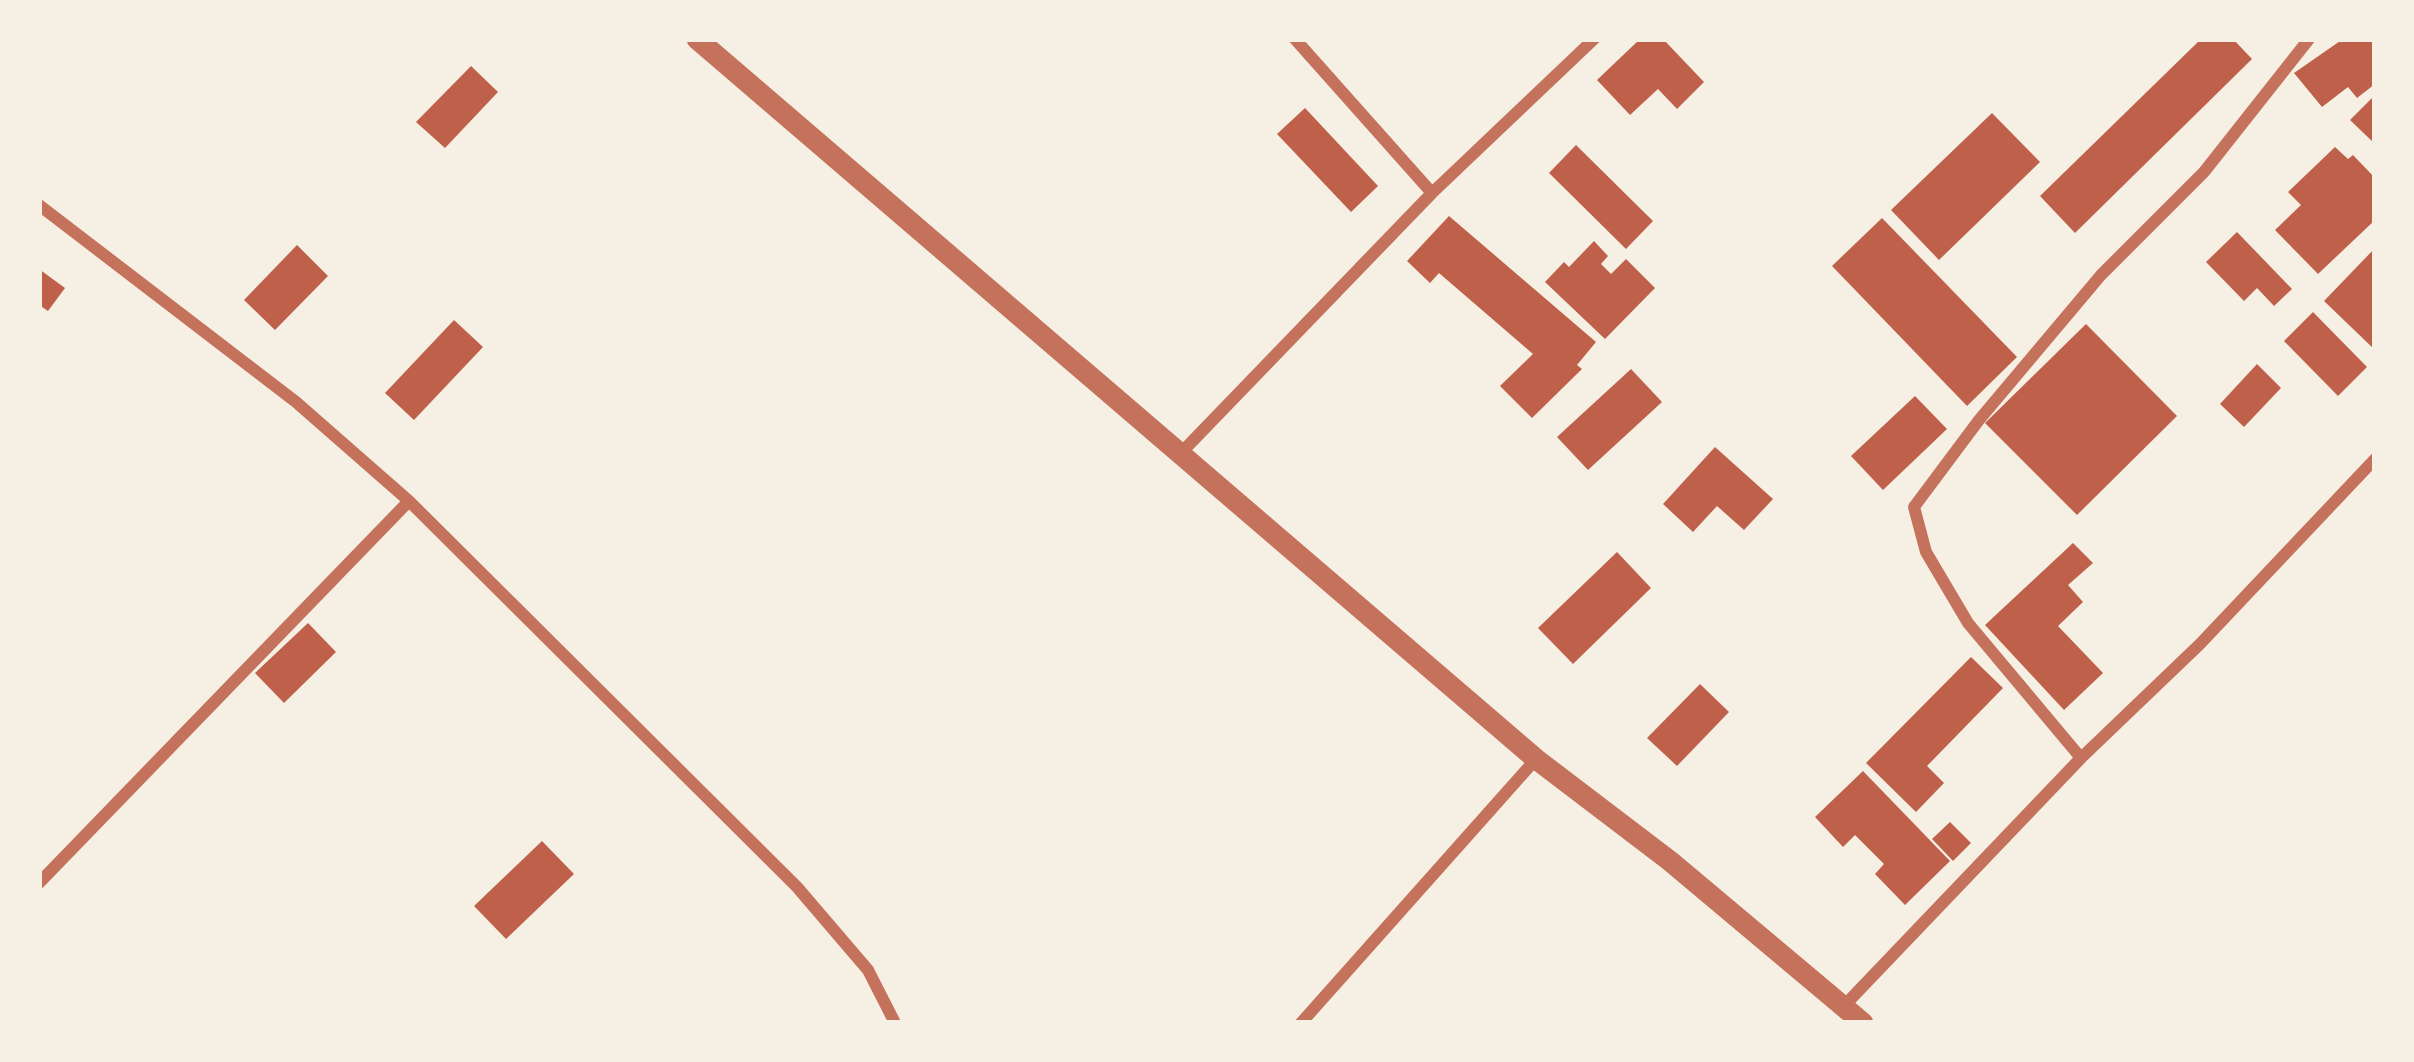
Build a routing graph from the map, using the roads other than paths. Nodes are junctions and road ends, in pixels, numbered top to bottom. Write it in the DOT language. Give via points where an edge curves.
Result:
graph roads {
  1 [pos="697,39"];
  2 [pos="1295,39"];
  3 [pos="1594,39"];
  4 [pos="2308,39"];
  5 [pos="1432,193"];
  6 [pos="39,205"];
  7 [pos="1180,454"];
  8 [pos="2375,459"];
  9 [pos="409,501"];
  10 [pos="2081,758"];
  11 [pos="1536,759"];
  12 [pos="39,883"];
  13 [pos="1844,1007"];
  14 [pos="895,1023"];
  15 [pos="1301,1023"];
  16 [pos="1863,1023"];
  1 -- 7 [label="street"];
  2 -- 5 [label="street"];
  3 -- 5 [label="street"];
  4 -- 10 [label="street" via="2204,172 2101,274 1914,507 1926,552 1968,622"];
  5 -- 7 [label="street"];
  6 -- 9 [label="street" via="296,402"];
  7 -- 11 [label="street"];
  8 -- 10 [label="street"];
  9 -- 12 [label="street"];
  9 -- 14 [label="street" via="797,887 868,970"];
  10 -- 13 [label="street"];
  11 -- 13 [label="street"];
  11 -- 15 [label="street"];
  13 -- 16 [label="street"];
}
